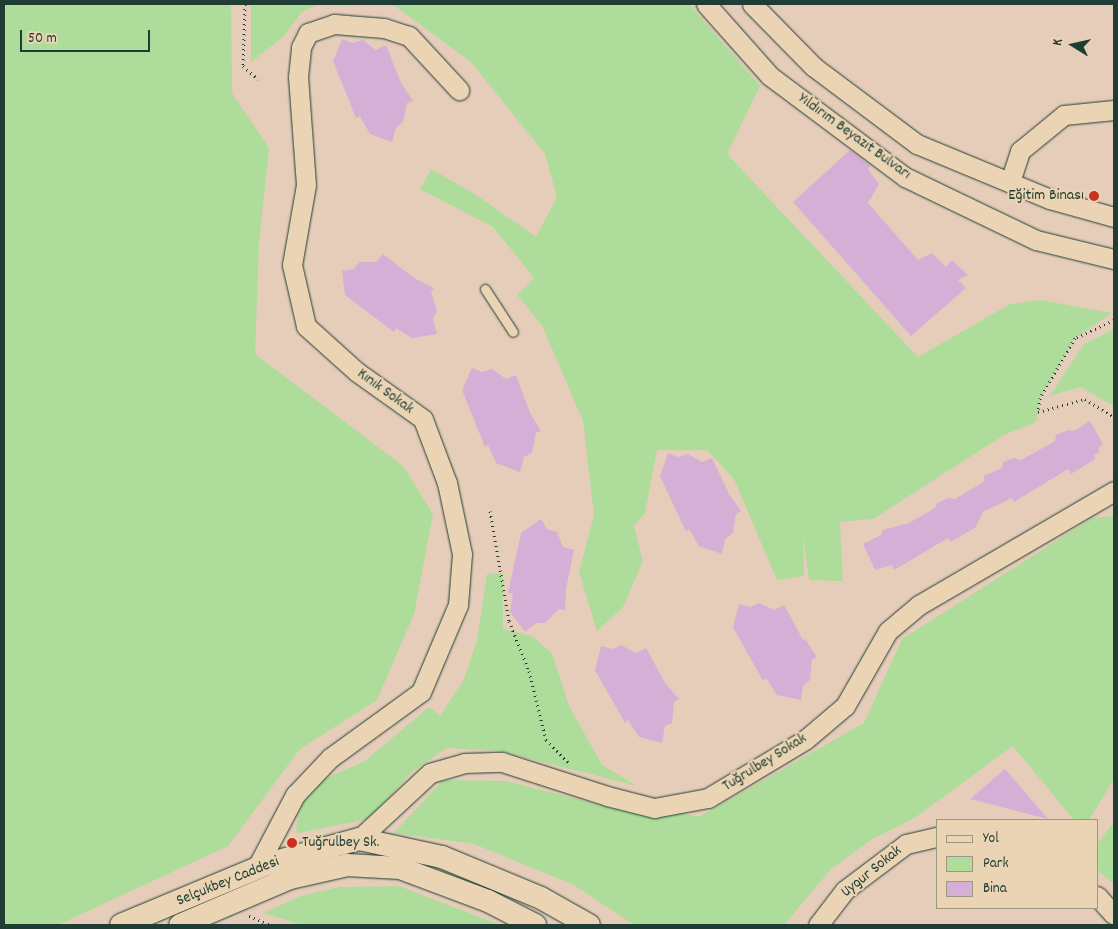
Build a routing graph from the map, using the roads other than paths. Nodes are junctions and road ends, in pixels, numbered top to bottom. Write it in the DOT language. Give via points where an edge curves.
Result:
graph roads {
  1 [pos="706,4"];
  2 [pos="752,4"];
  3 [pos="459,90"];
  4 [pos="1114,110"];
  5 [pos="1010,182"];
  6 [pos="1114,217"];
  7 [pos="1114,259"];
  8 [pos="485,289"];
  9 [pos="513,332"];
  10 [pos="1114,491"];
  11 [pos="936,837"];
  12 [pos="359,839"];
  13 [pos="256,869"];
  14 [pos="234,889"];
  15 [pos="1098,897"];
  16 [pos="1114,916"];
  17 [pos="121,925"];
  18 [pos="180,925"];
  19 [pos="535,925"];
  20 [pos="589,925"];
  21 [pos="818,925"];
  1 -- 7 [label="street, Yıldırım Beyazıt Bulvarı" via="770,76 905,176 1036,240"];
  2 -- 5 [label="street, Yıldırım Beyazıt Bulvarı" via="814,67 918,144"];
  3 -- 13 [label="street, Kınık Sokak" via="409,36 384,28 334,24 308,33 301,47 298,77 306,184 292,265 306,326 357,372 423,419 446,483 462,554 458,605 421,692 330,758 295,795"];
  4 -- 5 [label="street" via="1064,115 1020,151"];
  5 -- 6 [label="street, Yıldırım Beyazıt Bulvarı" via="1050,199"];
  8 -- 9 [label="lane"];
  10 -- 12 [label="street, Tuğrulbey Sokak" via="920,605 888,631 845,706 806,739 708,798 654,808 502,762 464,763 430,773"];
  11 -- 21 [label="street, Uygur Sokak" via="906,844 846,890"];
  12 -- 13 [label="street, Selçukbey Caddesi"];
  12 -- 20 [label="street, Selçukbey Caddesi" via="442,857 541,898"];
  13 -- 14 [label="street, Selçukbey Caddesi"];
  14 -- 17 [label="street, Selçukbey Caddesi"];
  14 -- 18 [label="street, Selçukbey Caddesi"];
  14 -- 19 [label="street, Selçukbey Caddesi" via="347,865 400,868 480,898"];
  15 -- 16 [label="street"];
}
